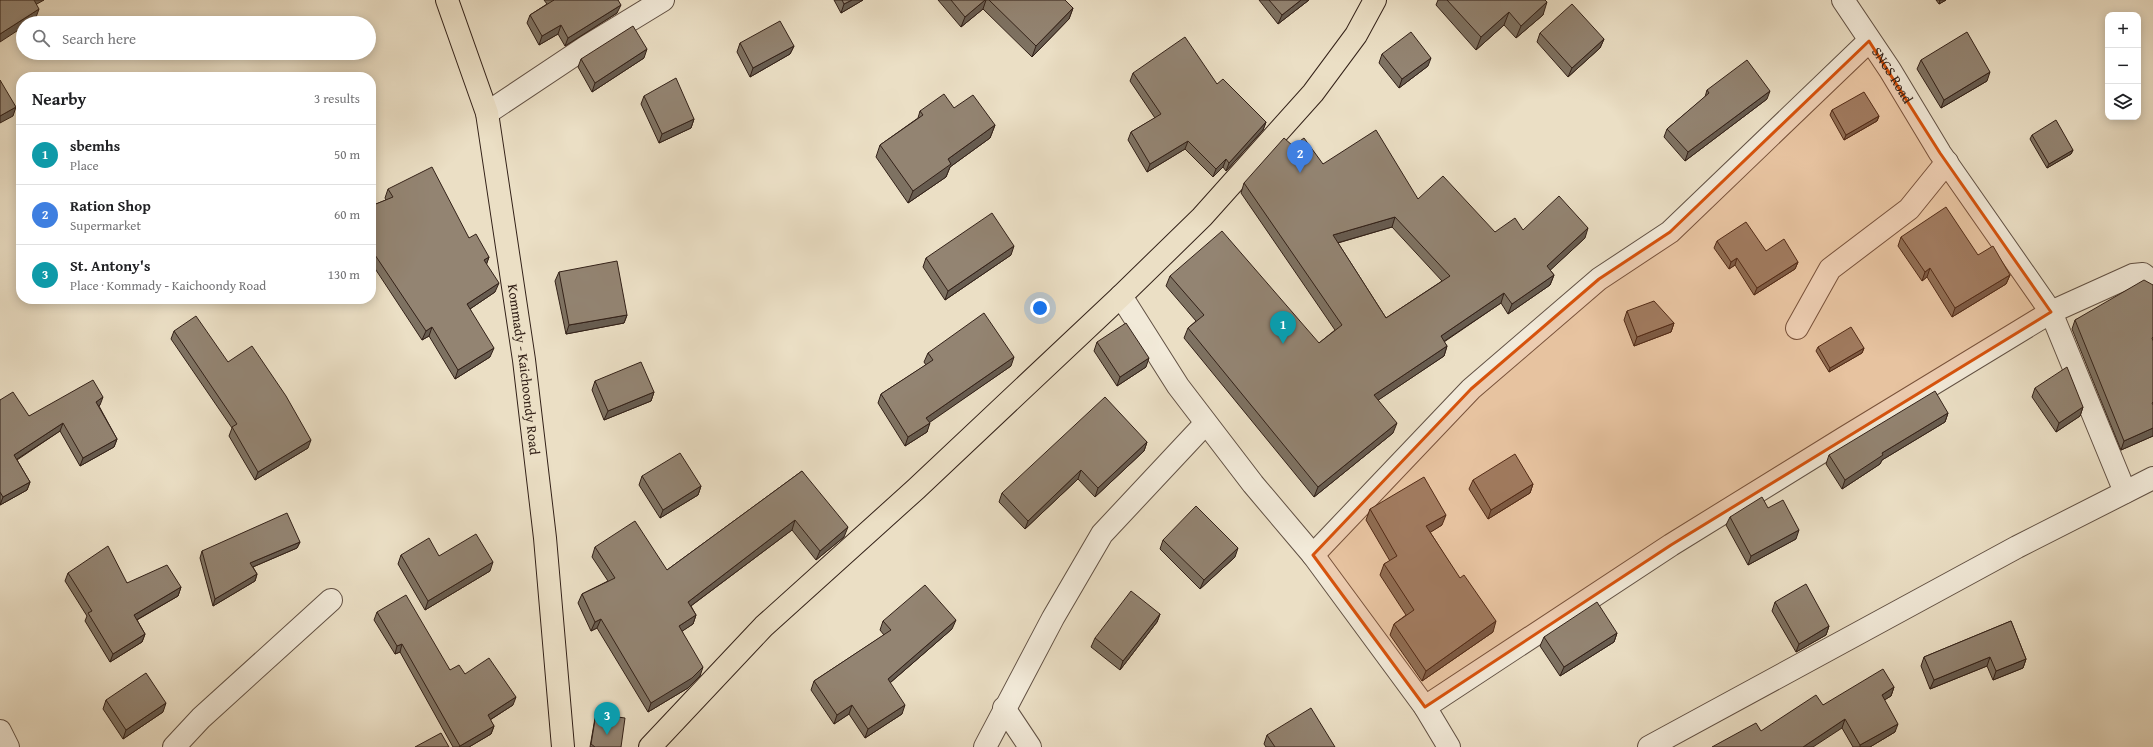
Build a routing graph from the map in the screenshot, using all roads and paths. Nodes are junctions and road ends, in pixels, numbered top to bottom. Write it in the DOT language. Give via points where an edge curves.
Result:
graph roads {
  1 [pos="447,0"];
  2 [pos="663,0"];
  3 [pos="1375,0"];
  4 [pos="1843,0"];
  5 [pos="1869,41"];
  6 [pos="487,113"];
  7 [pos="1944,157"];
  8 [pos="2153,282"];
  9 [pos="1121,296"];
  10 [pos="2051,312"];
  11 [pos="1797,328"];
  12 [pos="1205,424"];
  13 [pos="2153,478"];
  14 [pos="2125,492"];
  15 [pos="1312,555"];
  16 [pos="331,600"];
  17 [pos="1424,707"];
  18 [pos="1004,708"];
  19 [pos="0,731"];
  20 [pos="8,747"];
  21 [pos="174,747"];
  22 [pos="563,747"];
  23 [pos="650,747"];
  24 [pos="985,747"];
  25 [pos="1030,747"];
  26 [pos="1449,747"];
  27 [pos="1649,747"];
  1 -- 6 [label="main road, Kommady - Kaichoondy Road"];
  2 -- 6 [label="street" via="586,47"];
  3 -- 9 [label="main road" via="1356,35 1313,93 1202,217"];
  4 -- 5 [label="street, SNGS Road"];
  5 -- 7 [label="street, SNGS Road"];
  5 -- 15 [label="street" via="1670,232 1599,279 1471,390"];
  6 -- 22 [label="main road, Kommady - Kaichoondy Road" via="524,360 545,538"];
  7 -- 10 [label="street, SNGS Road"];
  7 -- 11 [label="street" via="1909,209 1830,269"];
  8 -- 10 [label="street" via="2143,274 2133,275"];
  9 -- 12 [label="street"];
  9 -- 23 [label="main road" via="916,489 764,626"];
  10 -- 14 [label="street, SNGS Road"];
  10 -- 17 [label="street" via="1671,545"];
  12 -- 15 [label="street"];
  12 -- 18 [label="street" via="1102,534"];
  13 -- 14 [label="street"];
  14 -- 27 [label="street" via="2017,547"];
  15 -- 17 [label="street"];
  16 -- 21 [label="street" via="202,718"];
  17 -- 26 [label="street"];
  18 -- 24 [label="street"];
  18 -- 25 [label="street"];
  19 -- 20 [label="street"];
}
